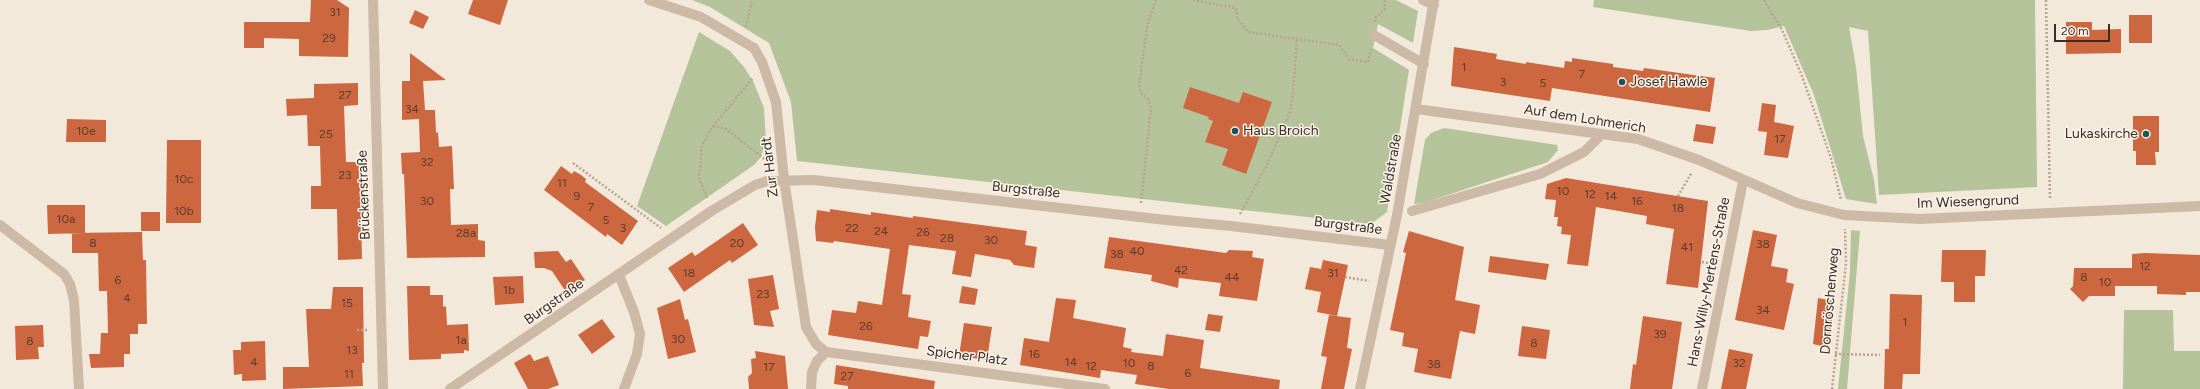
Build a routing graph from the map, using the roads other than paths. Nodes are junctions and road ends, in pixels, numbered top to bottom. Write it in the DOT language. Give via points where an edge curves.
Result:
graph roads {
  1 [pos="373,0"];
  2 [pos="650,0"];
  3 [pos="1423,0"];
  4 [pos="1434,3"];
  5 [pos="1374,35"];
  6 [pos="1424,64"];
  7 [pos="1416,109"];
  8 [pos="1602,134"];
  9 [pos="784,176"];
  10 [pos="1743,181"];
  11 [pos="2200,206"];
  12 [pos="1412,211"];
  13 [pos="0,225"];
  14 [pos="1390,245"];
  15 [pos="619,275"];
  16 [pos="826,352"];
  17 [pos="1073,386"];
  18 [pos="79,389"];
  19 [pos="383,389"];
  20 [pos="450,389"];
  21 [pos="624,389"];
  22 [pos="811,389"];
  23 [pos="1105,389"];
  24 [pos="1360,389"];
  25 [pos="1702,389"];
  1 -- 19 [label="street, Brückenstraße"];
  2 -- 9 [label="street, Zur Hardt" via="700,17 754,48 762,62 776,102"];
  3 -- 4 [label="street"];
  4 -- 6 [label="street, Waldstraße"];
  5 -- 6 [label="street"];
  6 -- 7 [label="street, Waldstraße"];
  7 -- 8 [label="street, Auf dem Lohmerich"];
  7 -- 14 [label="street, Waldstraße"];
  8 -- 10 [label="street, Auf dem Lohmerich" via="1638,139 1699,160"];
  8 -- 12 [label="street" via="1584,152 1540,174"];
  9 -- 14 [label="street, Burgstraße"];
  9 -- 15 [label="street, Burgstraße" via="755,185 713,210"];
  9 -- 16 [label="street, Zur Hardt" via="806,327 816,344"];
  10 -- 11 [label="street, Im Wiesengrund" via="1797,203 1844,215 1920,219"];
  10 -- 25 [label="street, Hans-Willy-Mertens-Straße"];
  13 -- 18 [label="street" via="64,274 70,284 74,300"];
  14 -- 24 [label="street, Waldstraße"];
  15 -- 20 [label="street, Burgstraße"];
  15 -- 21 [label="street" via="640,334 637,354"];
  16 -- 17 [label="street, Spicher Platz"];
  16 -- 22 [label="street" via="817,361 812,372"];
  17 -- 23 [label="street, Spicher Platz"];
}
